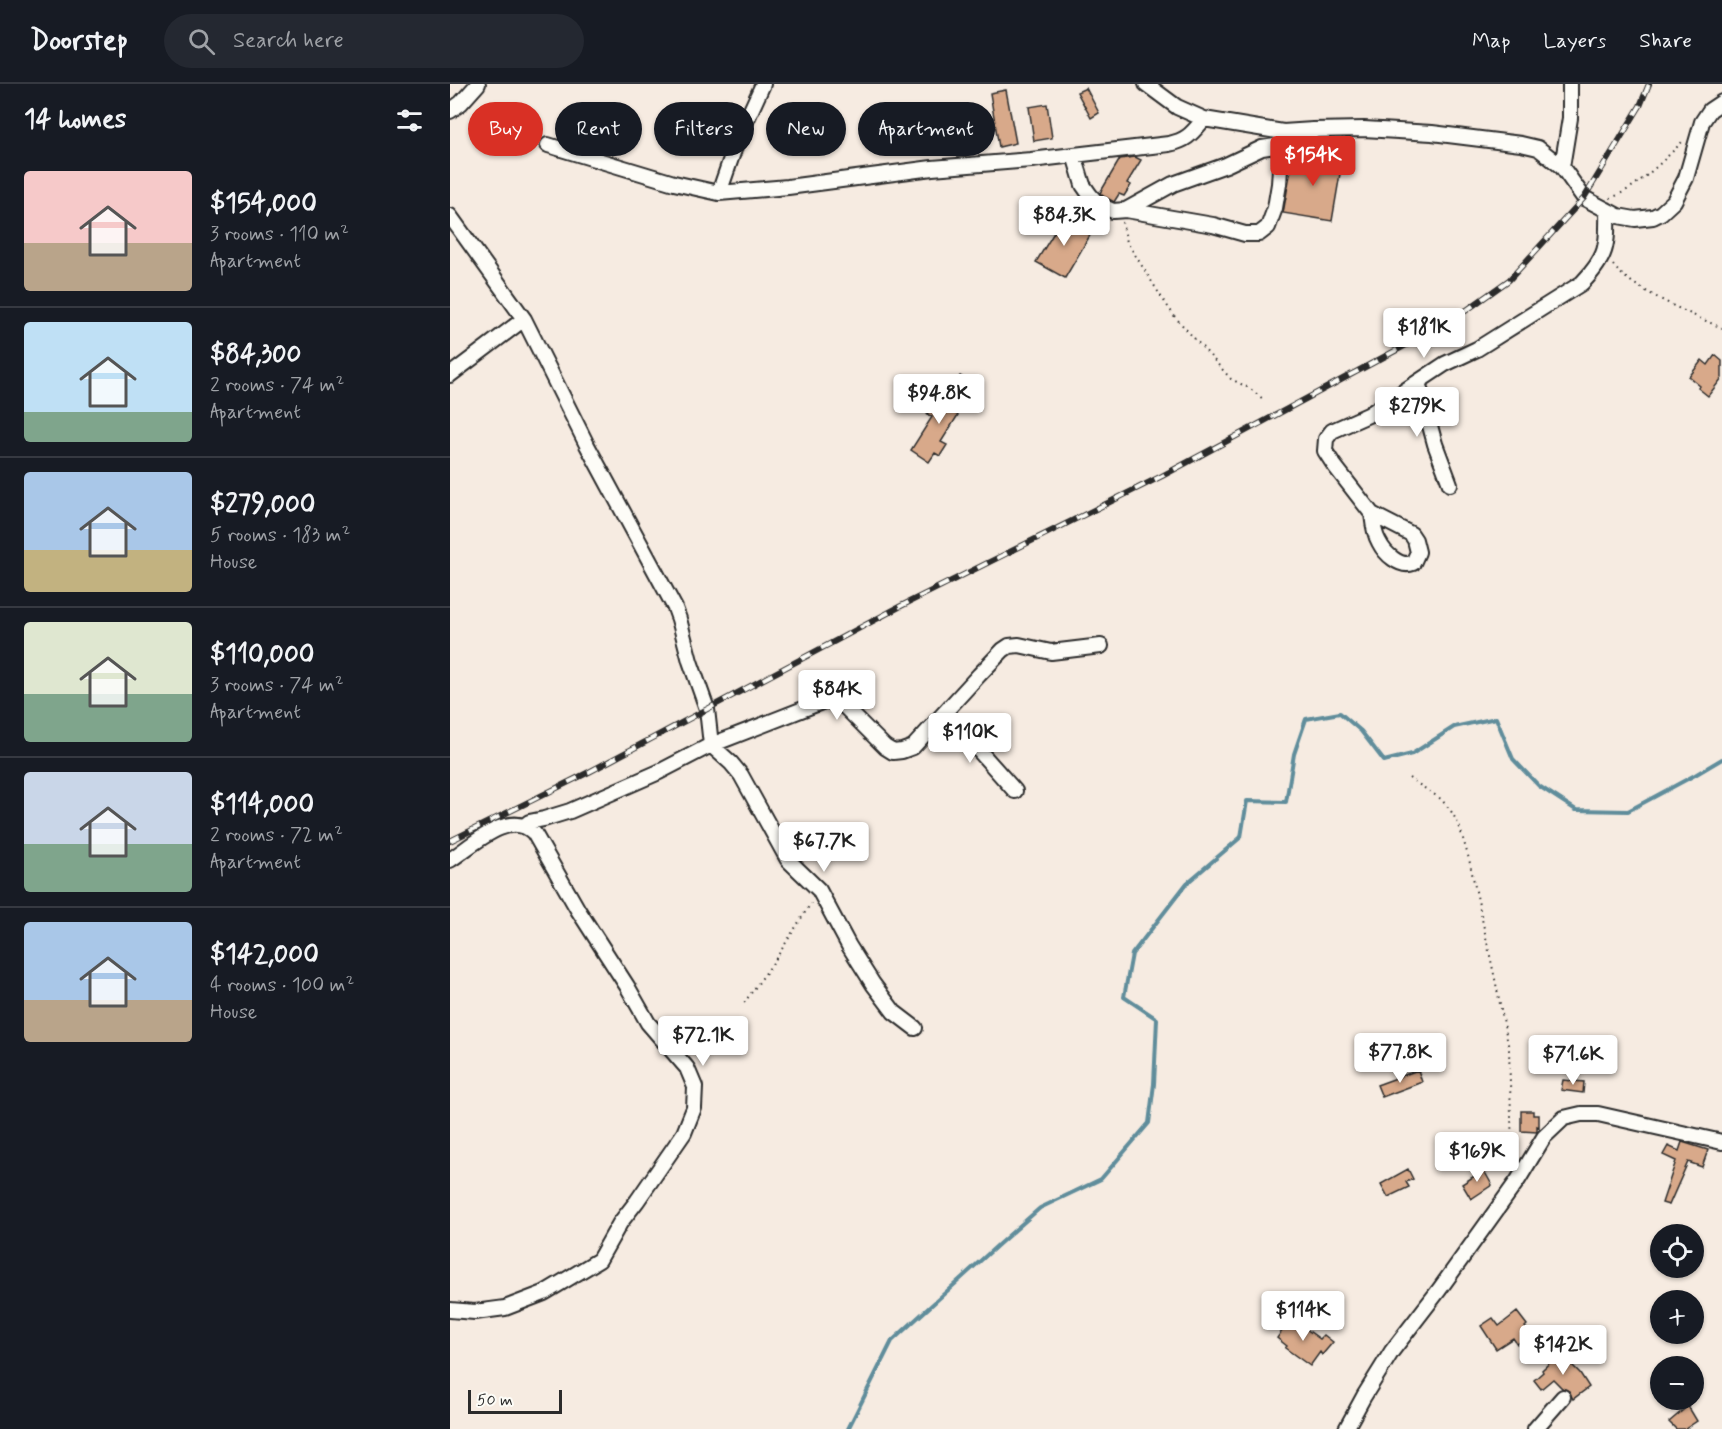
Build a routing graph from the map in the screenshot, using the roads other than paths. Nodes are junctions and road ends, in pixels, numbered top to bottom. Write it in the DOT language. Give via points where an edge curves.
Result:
graph roads {
  1 [pos="478,84"];
  2 [pos="763,84"];
  3 [pos="1570,84"];
  4 [pos="1154,85"];
  5 [pos="1722,102"];
  6 [pos="450,111"];
  7 [pos="1204,118"];
  8 [pos="1282,139"];
  9 [pos="548,145"];
  10 [pos="1074,155"];
  11 [pos="1562,167"];
  12 [pos="719,193"];
  13 [pos="1123,210"];
  14 [pos="1606,210"];
  15 [pos="450,216"];
  16 [pos="524,319"];
  17 [pos="450,375"];
  18 [pos="1418,382"];
  19 [pos="1450,484"];
  20 [pos="1372,514"];
  21 [pos="1101,646"];
  22 [pos="943,715"];
  23 [pos="711,746"];
  24 [pos="1015,791"];
  25 [pos="525,826"];
  26 [pos="450,860"];
  27 [pos="915,1028"];
  28 [pos="1722,1142"];
  29 [pos="450,1310"];
  30 [pos="1563,1397"];
  31 [pos="1346,1429"];
  32 [pos="1535,1429"];
  1 -- 6 [label="street"];
  2 -- 12 [label="street"];
  3 -- 11 [label="street" via="1570,118"];
  4 -- 7 [label="street" via="1177,107"];
  5 -- 14 [label="street" via="1702,122 1686,178 1668,207 1653,217 1635,219"];
  7 -- 8 [label="street"];
  7 -- 10 [label="street" via="1183,141"];
  8 -- 11 [label="street" via="1313,130 1432,133 1538,148"];
  8 -- 13 [label="street" via="1173,184"];
  8 -- 13 [label="street" via="1275,208 1268,227 1260,234"];
  9 -- 12 [label="street"];
  10 -- 12 [label="street"];
  10 -- 13 [label="street" via="1090,195 1106,208"];
  11 -- 14 [label="street" via="1584,198"];
  14 -- 18 [label="street" via="1606,249 1582,283 1477,350"];
  15 -- 16 [label="street"];
  16 -- 17 [label="street"];
  16 -- 23 [label="street" via="680,619 707,709"];
  18 -- 19 [label="street"];
  18 -- 20 [label="street" via="1368,415 1332,431 1326,440 1325,451"];
  21 -- 22 [label="street" via="1051,652 1009,646"];
  22 -- 23 [label="street" via="913,747 902,751 893,752 885,747 843,705 831,701 818,702"];
  22 -- 24 [label="street"];
  23 -- 25 [label="street" via="570,811"];
  23 -- 27 [label="street" via="741,775 788,860 819,890 873,984 894,1012"];
  25 -- 26 [label="street" via="501,827"];
  25 -- 29 [label="street" via="534,832 648,1023 687,1068 695,1087 694,1108 684,1133 620,1223 599,1260 526,1301 485,1311"];
  28 -- 31 [label="street" via="1598,1114 1564,1118 1544,1137 1518,1180 1392,1351"];
  30 -- 32 [label="street"];
}
